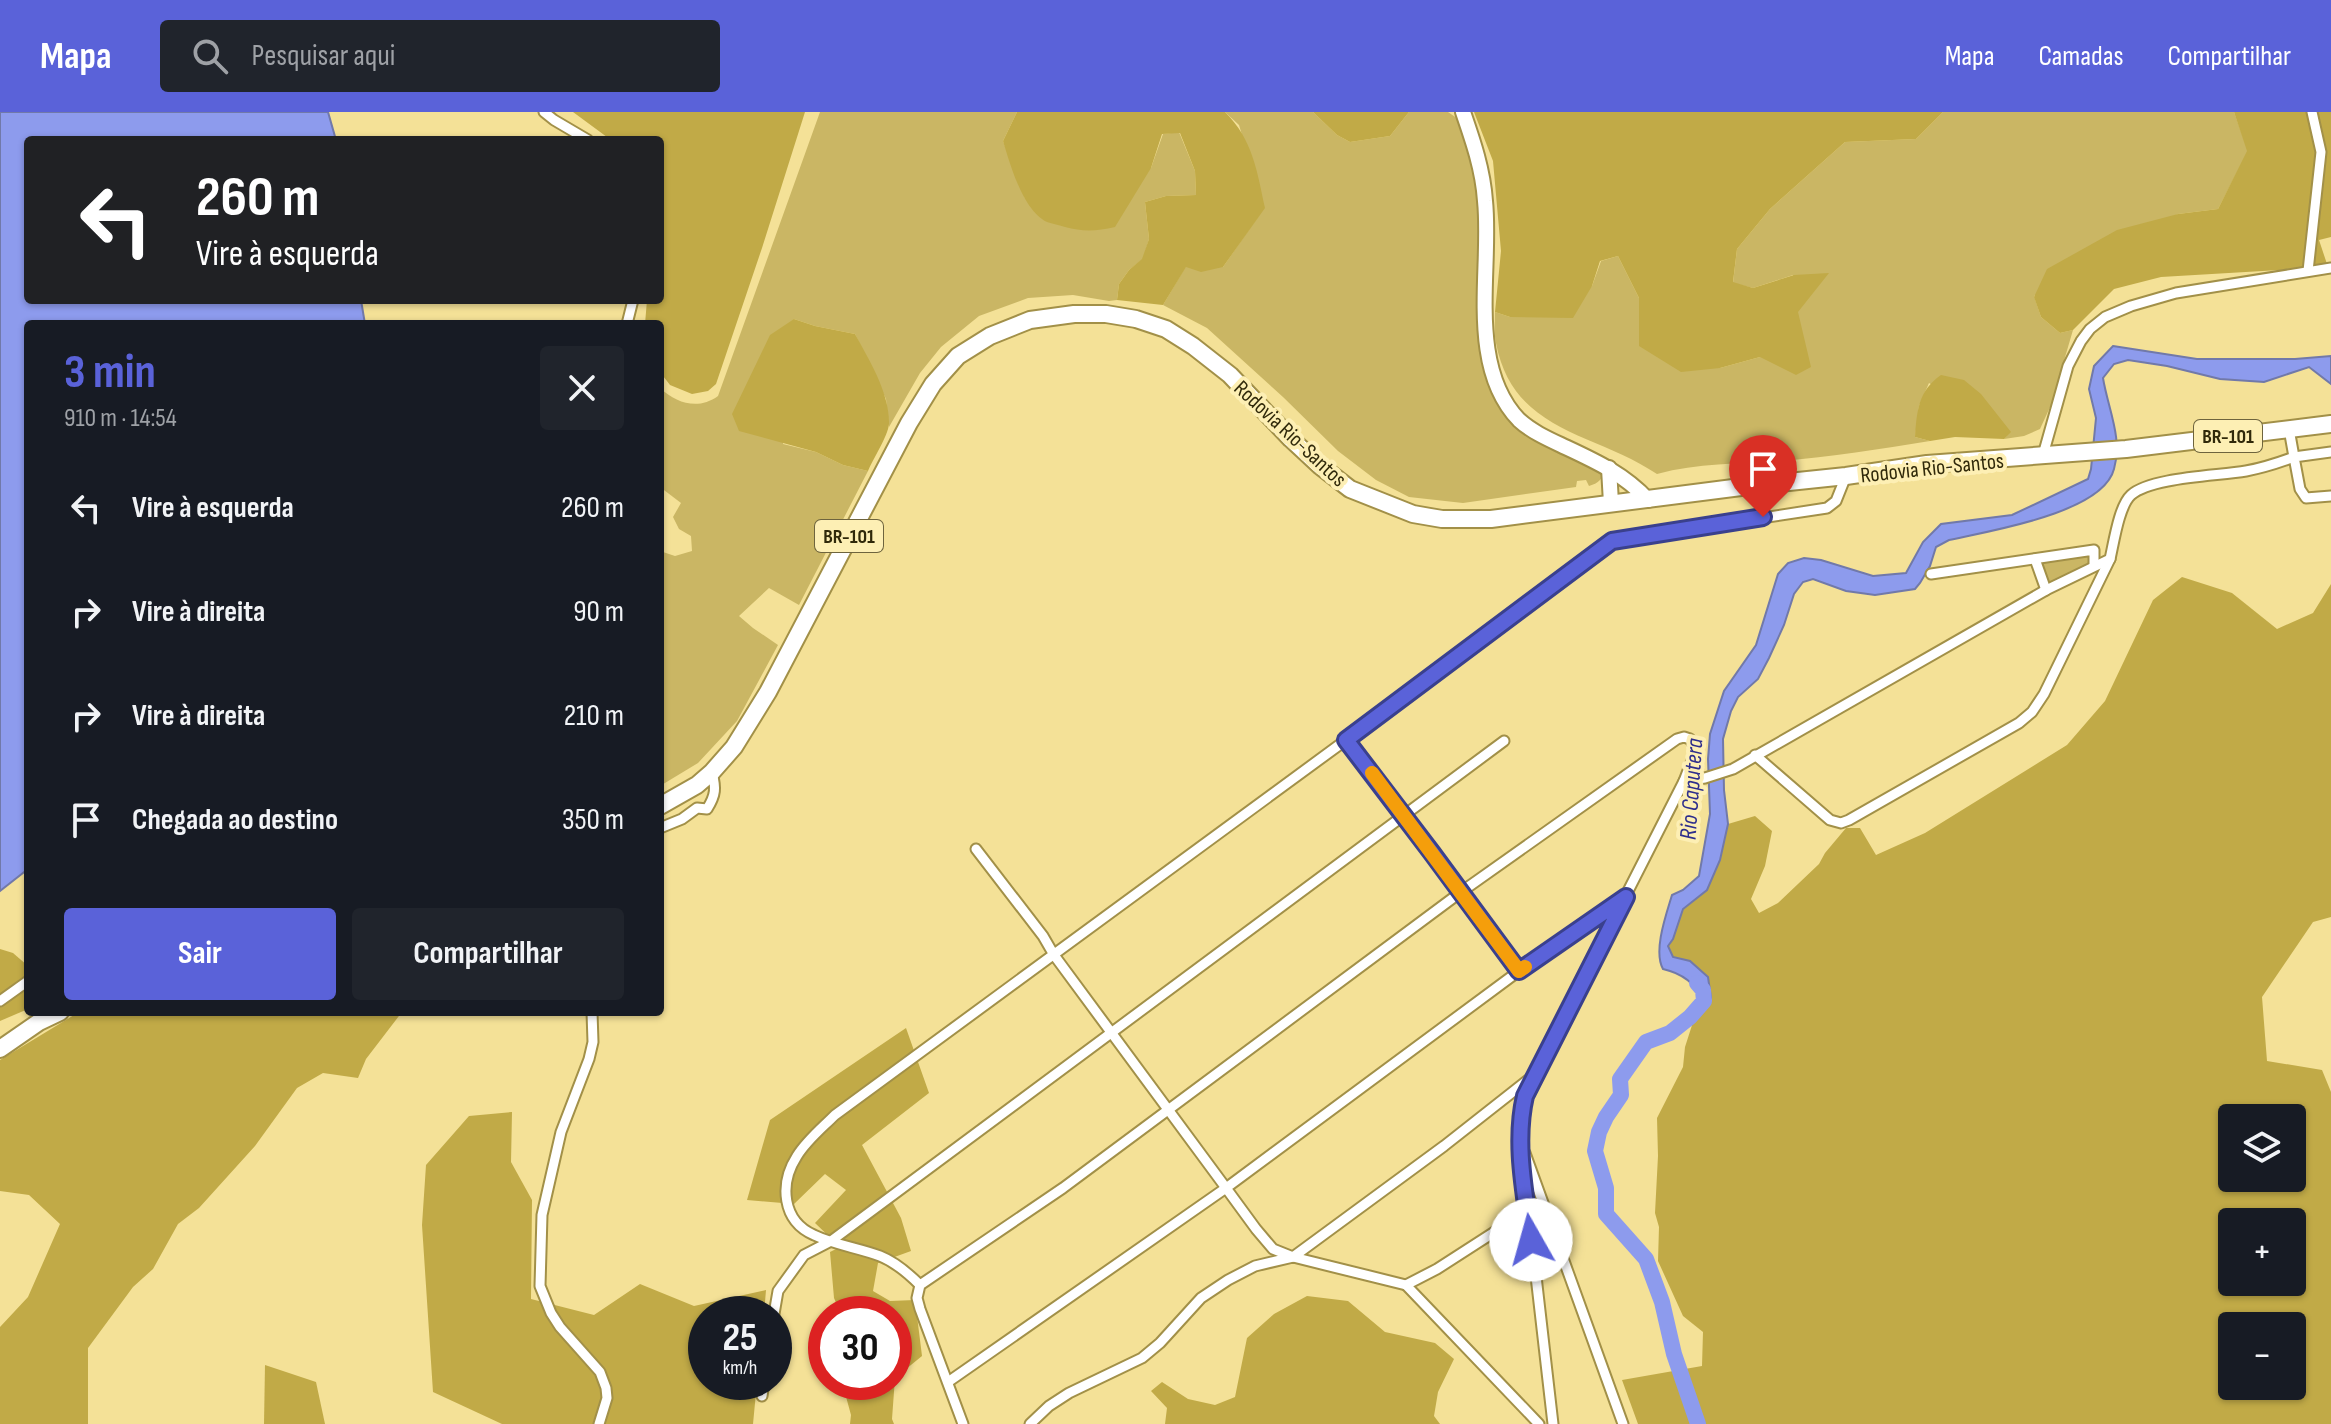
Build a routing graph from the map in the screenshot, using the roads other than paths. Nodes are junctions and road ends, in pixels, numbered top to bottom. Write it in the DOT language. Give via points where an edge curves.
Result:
graph roads {
  1 [pos="544,112"];
  2 [pos="1463,112"];
  3 [pos="2312,112"];
  4 [pos="581,136"];
  5 [pos="2331,268"];
  6 [pos="2308,271"];
  7 [pos="2331,424"];
  8 [pos="2289,429"];
  9 [pos="2331,452"];
  10 [pos="2043,455"];
  11 [pos="2294,457"];
  12 [pos="1609,468"];
  13 [pos="1846,476"];
  14 [pos="2331,496"];
  15 [pos="1648,500"];
  16 [pos="1611,503"];
  17 [pos="2035,559"];
  18 [pos="2110,559"];
  19 [pos="2094,565"];
  20 [pos="1931,574"];
  21 [pos="2046,590"];
  22 [pos="1346,740"];
  23 [pos="1504,741"];
  24 [pos="1755,755"];
  25 [pos="712,772"];
  26 [pos="1684,781"];
  27 [pos="664,804"];
  28 [pos="1404,815"];
  29 [pos="664,825"];
  30 [pos="976,849"];
  31 [pos="1461,892"];
  32 [pos="1626,897"];
  33 [pos="1054,955"];
  34 [pos="1519,971"];
  35 [pos="24,984"];
  36 [pos="0,1001"];
  37 [pos="52,1016"];
  38 [pos="592,1016"];
  39 [pos="39,1022"];
  40 [pos="1113,1033"];
  41 [pos="0,1038"];
  42 [pos="0,1049"];
  43 [pos="1535,1074"];
  44 [pos="1169,1109"];
  45 [pos="1520,1137"];
  46 [pos="1226,1188"];
  47 [pos="1527,1211"];
  48 [pos="831,1241"];
  49 [pos="1293,1257"];
  50 [pos="920,1285"];
  51 [pos="1406,1285"];
  52 [pos="777,1296"];
  53 [pos="948,1382"];
  54 [pos="599,1424"];
  55 [pos="963,1424"];
  56 [pos="1030,1424"];
  57 [pos="1539,1424"];
  58 [pos="1553,1424"];
  59 [pos="1623,1424"];
  1 -- 4 [label="street"];
  2 -- 12 [label="street" via="1486,204 1486,333 1497,385 1533,431"];
  3 -- 6 [label="street" via="2321,152"];
  5 -- 6 [label="street"];
  6 -- 10 [label="street" via="2176,293 2105,317 2090,329 2068,366"];
  7 -- 8 [label="highway, Rodovia Rio-Santos / BR-101"];
  8 -- 10 [label="highway, Rodovia Rio-Santos / BR-101"];
  8 -- 11 [label="street"];
  9 -- 11 [label="street"];
  10 -- 13 [label="highway, Rodovia Rio-Santos / BR-101"];
  11 -- 14 [label="street" via="2306,498"];
  11 -- 18 [label="street" via="2246,471 2144,487 2126,502"];
  12 -- 15 [label="street"];
  12 -- 16 [label="street"];
  13 -- 15 [label="highway, Rodovia Rio-Santos / BR-101"];
  13 -- 22 [label="street" via="1836,501 1827,508 1612,541"];
  15 -- 16 [label="highway, Rodovia Rio-Santos / BR-101"];
  16 -- 25 [label="highway, Rodovia Rio-Santos / BR-101" via="1491,519 1413,514 1350,489 1291,439 1230,375 1166,329 1106,314 1030,320 958,356 933,384 768,692"];
  17 -- 19 [label="street" via="2094,550"];
  17 -- 20 [label="street"];
  17 -- 21 [label="street"];
  18 -- 19 [label="street"];
  18 -- 24 [label="street" via="2032,712 1849,820 1830,820"];
  19 -- 21 [label="street"];
  21 -- 24 [label="street"];
  22 -- 28 [label="street"];
  22 -- 33 [label="street"];
  23 -- 28 [label="street"];
  24 -- 26 [label="street" via="1733,769"];
  25 -- 27 [label="highway, Rodovia Rio-Santos / BR-101"];
  25 -- 29 [label="street" via="715,797 707,809 697,808"];
  26 -- 31 [label="street" via="1696,750 1684,737"];
  26 -- 32 [label="street"];
  28 -- 31 [label="street"];
  28 -- 40 [label="street"];
  30 -- 33 [label="street"];
  31 -- 34 [label="street"];
  31 -- 44 [label="street"];
  32 -- 34 [label="street"];
  32 -- 43 [label="street"];
  33 -- 40 [label="street"];
  33 -- 48 [label="street" via="835,1115 807,1142 788,1176 786,1204 802,1229"];
  34 -- 46 [label="street"];
  35 -- 36 [label="street"];
  37 -- 39 [label="highway"];
  38 -- 54 [label="street" via="589,1059 561,1132 542,1215 540,1286 560,1327 600,1372 607,1398"];
  39 -- 41 [label="street"];
  39 -- 42 [label="highway"];
  40 -- 44 [label="street"];
  40 -- 48 [label="street"];
  43 -- 45 [label="street" via="1520,1115"];
  43 -- 49 [label="street"];
  44 -- 46 [label="street"];
  44 -- 50 [label="street"];
  45 -- 47 [label="street"];
  45 -- 59 [label="street"];
  46 -- 49 [label="street" via="1273,1249"];
  46 -- 53 [label="street"];
  47 -- 51 [label="street"];
  47 -- 58 [label="street"];
  48 -- 50 [label="street" via="891,1261"];
  48 -- 52 [label="street" via="804,1255"];
  49 -- 51 [label="street"];
  49 -- 56 [label="street" via="1255,1266 1228,1280 1201,1298 1142,1358 1069,1393"];
  50 -- 53 [label="street" via="920,1309"];
  51 -- 57 [label="street"];
  53 -- 55 [label="street"];
}
